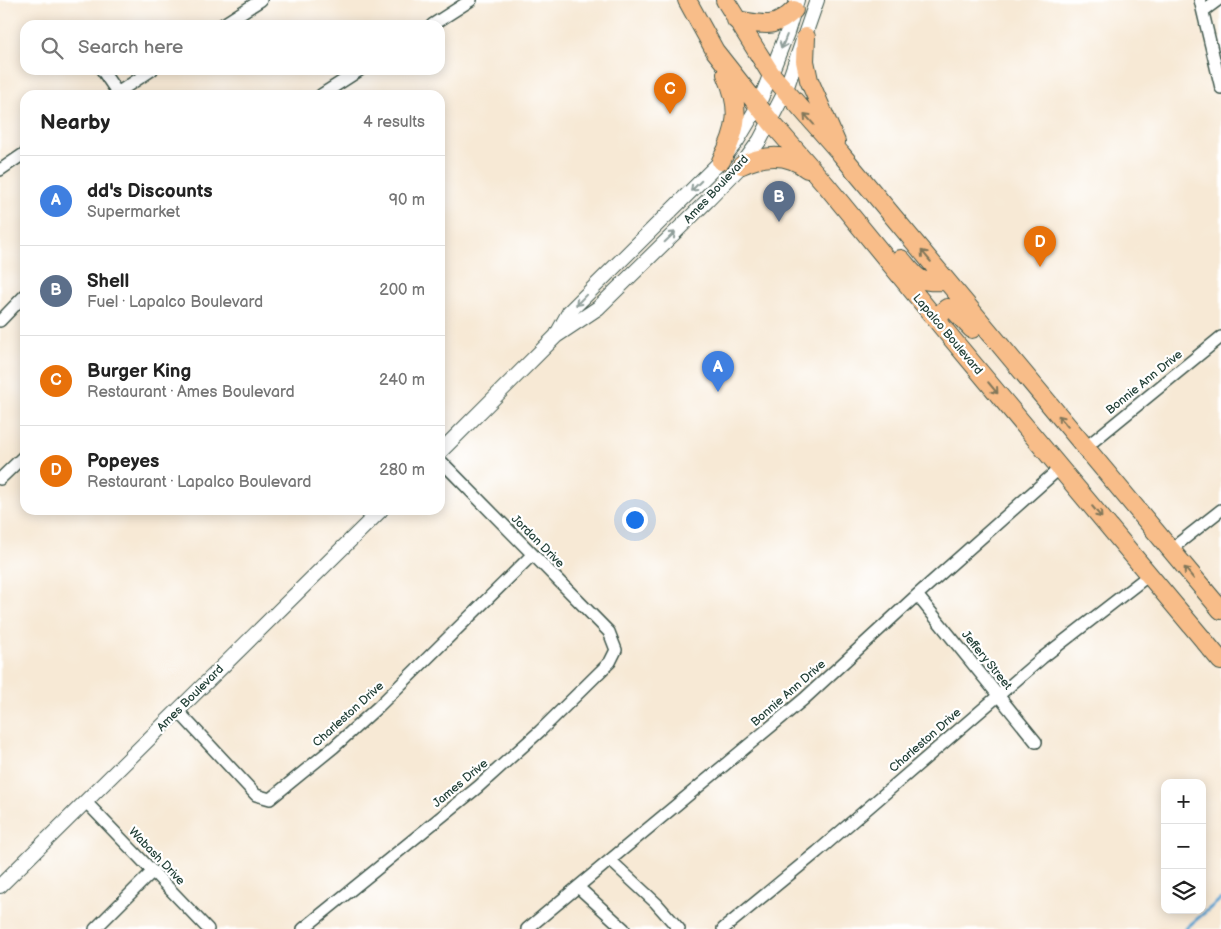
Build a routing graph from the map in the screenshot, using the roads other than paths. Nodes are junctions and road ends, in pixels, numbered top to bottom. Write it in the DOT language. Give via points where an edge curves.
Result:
graph roads {
  1 [pos="261,0"];
  2 [pos="471,0"];
  3 [pos="687,0"];
  4 [pos="725,0"];
  5 [pos="817,0"];
  6 [pos="1218,0"];
  7 [pos="796,5"];
  8 [pos="1202,6"];
  9 [pos="230,20"];
  10 [pos="440,20"];
  11 [pos="736,20"];
  12 [pos="806,36"];
  13 [pos="715,51"];
  14 [pos="771,74"];
  15 [pos="105,75"];
  16 [pos="144,75"];
  17 [pos="352,75"];
  18 [pos="1221,88"];
  19 [pos="114,90"];
  20 [pos="122,90"];
  21 [pos="329,90"];
  22 [pos="785,92"];
  23 [pos="758,106"];
  24 [pos="771,122"];
  25 [pos="841,154"];
  26 [pos="20,156"];
  27 [pos="721,161"];
  28 [pos="742,164"];
  29 [pos="0,170"];
  30 [pos="826,185"];
  31 [pos="857,223"];
  32 [pos="946,281"];
  33 [pos="20,300"];
  34 [pos="935,318"];
  35 [pos="0,321"];
  36 [pos="556,336"];
  37 [pos="1221,337"];
  38 [pos="1028,378"];
  39 [pos="445,447"];
  40 [pos="1085,448"];
  41 [pos="20,459"];
  42 [pos="445,465"];
  43 [pos="1060,468"];
  44 [pos="0,479"];
  45 [pos="1221,510"];
  46 [pos="376,515"];
  47 [pos="1170,550"];
  48 [pos="532,555"];
  49 [pos="1149,575"];
  50 [pos="916,595"];
  51 [pos="1221,610"];
  52 [pos="1200,635"];
  53 [pos="614,642"];
  54 [pos="1221,646"];
  55 [pos="1221,661"];
  56 [pos="998,695"];
  57 [pos="178,711"];
  58 [pos="1036,742"];
  59 [pos="86,802"];
  60 [pos="610,860"];
  61 [pos="153,871"];
  62 [pos="0,886"];
  63 [pos="578,887"];
  64 [pos="95,929"];
  65 [pos="208,929"];
  66 [pos="303,929"];
  67 [pos="527,929"];
  68 [pos="624,929"];
  69 [pos="679,929"];
  70 [pos="723,929"];
  1 -- 9 [label="street"];
  2 -- 10 [label="street"];
  3 -- 13 [label="main road, Lapalco Boulevard"];
  4 -- 11 [label="main road"];
  5 -- 12 [label="street, Ames Boulevard"];
  6 -- 8 [label="street"];
  7 -- 11 [label="main road" via="784,20 772,25"];
  7 -- 14 [label="street, Ames Boulevard, one-way"];
  8 -- 18 [label="street"];
  11 -- 14 [label="main road"];
  12 -- 22 [label="street, Ames Boulevard"];
  12 -- 25 [label="main road" via="805,61 809,80"];
  13 -- 23 [label="main road, Lapalco Boulevard"];
  13 -- 27 [label="main road" via="733,91 736,111 734,132"];
  14 -- 22 [label="main road"];
  14 -- 23 [label="street, Ames Boulevard"];
  15 -- 19 [label="street"];
  16 -- 20 [label="street"];
  17 -- 21 [label="street"];
  22 -- 24 [label="street, Ames Boulevard"];
  25 -- 22 [label="main road, one-way"];
  23 -- 24 [label="main road, Lapalco Boulevard"];
  23 -- 27 [label="street, Ames Boulevard"];
  24 -- 28 [label="street, Ames Boulevard"];
  24 -- 30 [label="main road, Lapalco Boulevard"];
  32 -- 25 [label="main road, one-way"];
  26 -- 29 [label="street"];
  27 -- 36 [label="street, Ames Boulevard, one-way" via="569,312"];
  28 -- 30 [label="main road" via="763,157 782,157 802,165"];
  36 -- 28 [label="street, Ames Boulevard, one-way" via="598,308"];
  30 -- 31 [label="main road, Lapalco Boulevard"];
  31 -- 32 [label="main road" via="881,237 917,277 925,282"];
  31 -- 34 [label="main road, Lapalco Boulevard"];
  32 -- 38 [label="main road"];
  33 -- 35 [label="street"];
  34 -- 38 [label="main road" via="947,308 953,308 1009,370"];
  34 -- 43 [label="main road, Lapalco Boulevard, one-way"];
  36 -- 39 [label="street, Ames Boulevard"];
  37 -- 40 [label="street, Bonnie Ann Drive"];
  40 -- 38 [label="main road, one-way"];
  40 -- 47 [label="main road"];
  41 -- 44 [label="street"];
  42 -- 48 [label="street, Jordan Drive"];
  43 -- 49 [label="main road, Lapalco Boulevard, one-way"];
  43 -- 50 [label="street, Bonnie Ann Drive"];
  45 -- 47 [label="street"];
  46 -- 57 [label="street, Ames Boulevard"];
  51 -- 47 [label="main road, one-way"];
  48 -- 53 [label="street, Jordan Drive" via="609,632"];
  48 -- 57 [label="street, Charleston Drive" via="379,706 270,799 256,795"];
  49 -- 52 [label="main road, Lapalco Boulevard"];
  49 -- 56 [label="street, Charleston Drive"];
  50 -- 56 [label="street, Jeffery Street"];
  50 -- 60 [label="street, Bonnie Ann Drive" via="804,700"];
  52 -- 54 [label="main road"];
  52 -- 55 [label="main road, Lapalco Boulevard"];
  53 -- 66 [label="street, James Drive" via="616,650 610,662 540,730 478,787"];
  56 -- 58 [label="street, Jeffery Street"];
  56 -- 70 [label="street, Charleston Drive"];
  57 -- 59 [label="street, Ames Boulevard"];
  59 -- 61 [label="street, Wabash Drive"];
  59 -- 62 [label="street, Ames Boulevard"];
  60 -- 63 [label="street, Bonnie Ann Drive"];
  60 -- 69 [label="street"];
  61 -- 64 [label="street"];
  61 -- 65 [label="street, Wabash Drive"];
  63 -- 67 [label="street, Bonnie Ann Drive"];
  63 -- 68 [label="street"];
}
